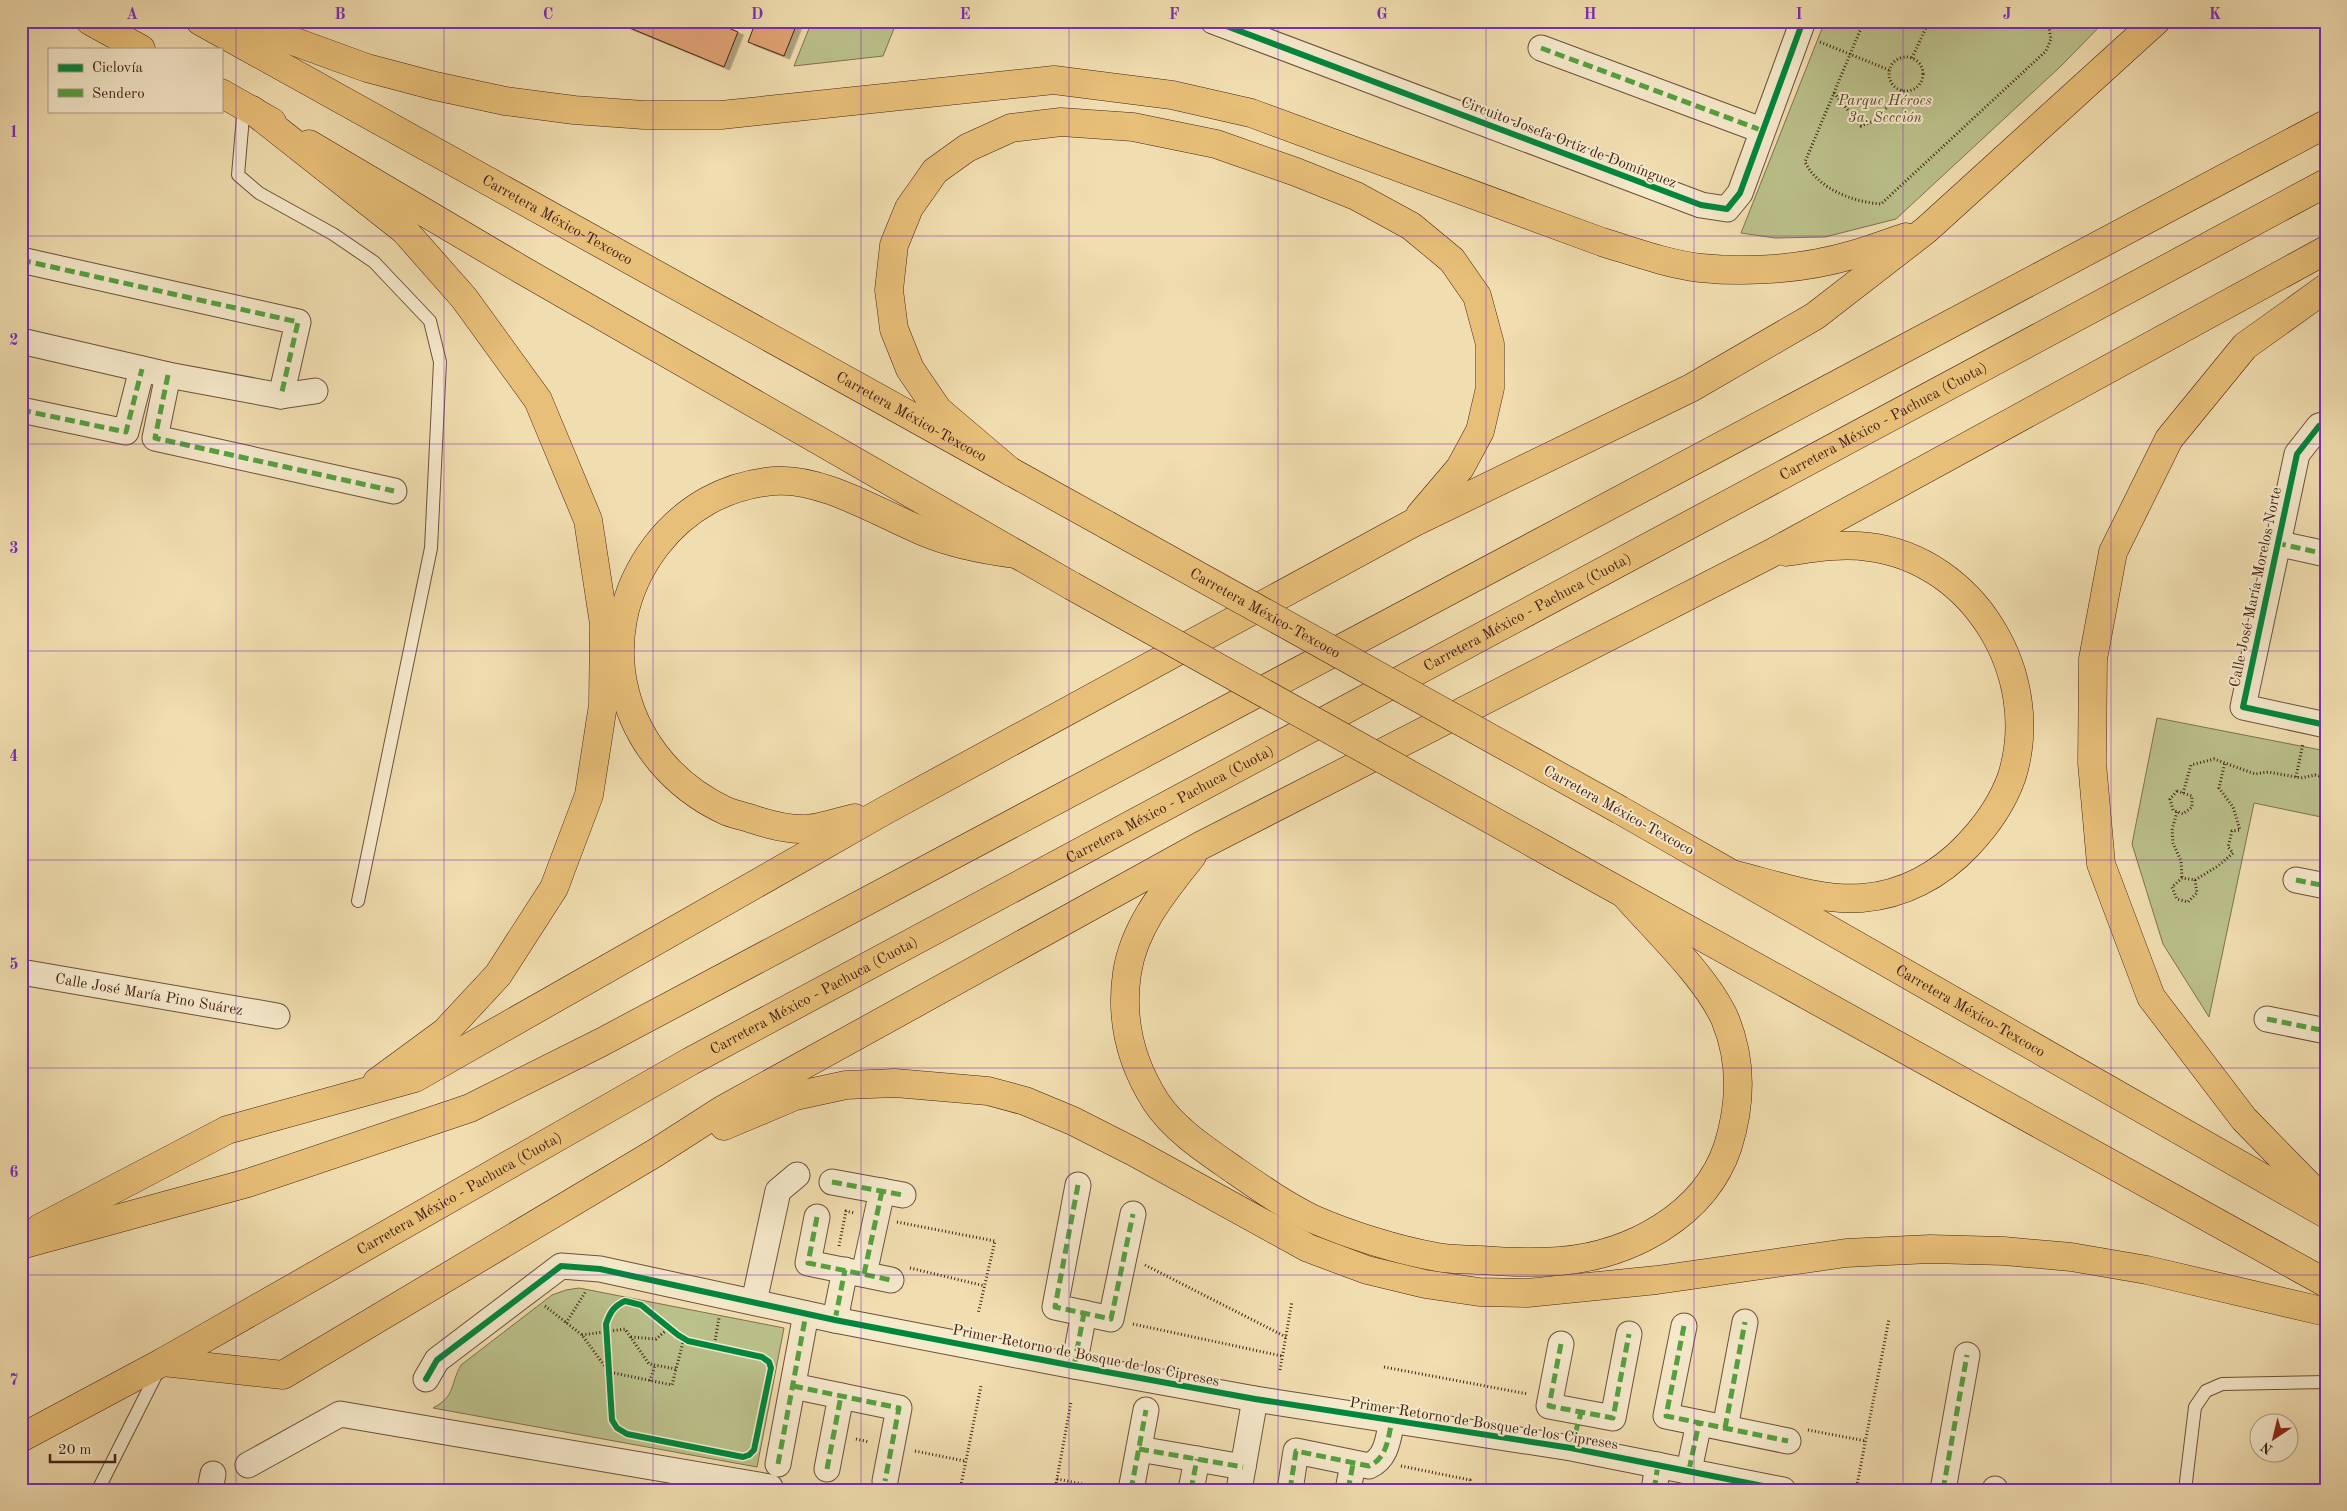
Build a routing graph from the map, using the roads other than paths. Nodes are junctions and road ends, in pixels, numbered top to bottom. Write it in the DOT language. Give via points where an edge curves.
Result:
graph roads {
  1 [pos="90,21"];
  2 [pos="200,21"];
  3 [pos="238,21"];
  4 [pos="2156,21"];
  5 [pos="1227,24"];
  6 [pos="1802,27"];
  7 [pos="139,48"];
  8 [pos="1541,48"];
  9 [pos="239,102"];
  10 [pos="2326,124"];
  11 [pos="1762,130"];
  12 [pos="2326,183"];
  13 [pos="1926,230"];
  14 [pos="2326,250"];
  15 [pos="21,260"];
  16 [pos="2326,288"];
  17 [pos="21,341"];
  18 [pos="142,369"];
  19 [pos="168,375"];
  20 [pos="315,390"];
  21 [pos="281,396"];
  22 [pos="21,410"];
  23 [pos="2322,425"];
  24 [pos="1011,472"];
  25 [pos="394,491"];
  26 [pos="1413,524"];
  27 [pos="2276,543"];
  28 [pos="1016,554"];
  29 [pos="1770,554"];
  30 [pos="2326,554"];
  31 [pos="2316,723"];
  32 [pos="884,811"];
  33 [pos="1200,846"];
  34 [pos="1736,875"];
  35 [pos="2296,880"];
  36 [pos="2326,886"];
  37 [pos="1625,895"];
  38 [pos="358,901"];
  39 [pos="21,972"];
  40 [pos="277,1016"];
  41 [pos="2267,1019"];
  42 [pos="2326,1031"];
  43 [pos="366,1091"];
  44 [pos="655,1153"];
  45 [pos="797,1175"];
  46 [pos="832,1182"];
  47 [pos="1078,1185"];
  48 [pos="2326,1203"];
  49 [pos="1133,1214"];
  50 [pos="2326,1214"];
  51 [pos="817,1217"];
  52 [pos="21,1238"];
  53 [pos="21,1245"];
  54 [pos="848,1271"];
  55 [pos="897,1273"];
  56 [pos="2326,1283"];
  57 [pos="754,1302"];
  58 [pos="2326,1312"];
  59 [pos="1084,1313"];
  60 [pos="806,1314"];
  61 [pos="835,1320"];
  62 [pos="1745,1322"];
  63 [pos="1684,1326"];
  64 [pos="1629,1334"];
  65 [pos="1561,1344"];
  66 [pos="1967,1355"];
  67 [pos="163,1362"];
  68 [pos="1074,1366"];
  69 [pos="426,1379"];
  70 [pos="2326,1382"];
  71 [pos="793,1386"];
  72 [pos="841,1396"];
  73 [pos="1255,1399"];
  74 [pos="1146,1410"];
  75 [pos="1581,1413"];
  76 [pos="1392,1420"];
  77 [pos="1699,1423"];
  78 [pos="1724,1428"];
  79 [pos="1793,1435"];
  80 [pos="21,1438"];
  81 [pos="1571,1448"];
  82 [pos="1139,1449"];
  83 [pos="1197,1459"];
  84 [pos="778,1464"];
  85 [pos="1353,1464"];
  86 [pos="248,1465"];
  87 [pos="1658,1465"];
  88 [pos="827,1469"];
  89 [pos="1689,1470"];
  90 [pos="1241,1478"];
  91 [pos="885,1481"];
  92 [pos="770,1488"];
  93 [pos="98,1490"];
  94 [pos="1131,1490"];
  95 [pos="1191,1490"];
  96 [pos="1290,1490"];
  97 [pos="1348,1490"];
  98 [pos="1654,1490"];
  99 [pos="1782,1490"];
  100 [pos="1943,1490"];
  101 [pos="2185,1490"];
  1 -- 7 [label="highway"];
  2 -- 24 [label="highway, Carretera México-Texcoco"];
  3 -- 13 [label="highway" via="367,68 505,101 574,110 721,116 1054,80 1172,95 1251,113 1602,242 1656,259 1701,268 1799,266 1851,256"];
  4 -- 13 [label="highway"];
  5 -- 11 [label="street, Circuito Josefa Ortiz de Domínguez" via="1701,205 1727,209 1740,193"];
  6 -- 11 [label="street, Circuito Josefa Ortiz de Domínguez"];
  8 -- 11 [label="street"];
  9 -- 28 [label="highway" via="522,270"];
  9 -- 38 [label="lane" via="238,175 259,193 374,262 430,321 440,362 431,548"];
  9 -- 43 [label="highway" via="404,230 464,298 538,400 588,520 604,624 603,705 589,795 554,888 498,975 445,1032"];
  10 -- 53 [label="highway" via="611,1038 470,1108 248,1183"];
  12 -- 67 [label="highway, Carretera México - Pachuca (Cuota)" via="691,1061"];
  13 -- 26 [label="highway" via="1815,316 1691,388"];
  14 -- 29 [label="highway"];
  15 -- 21 [label="street" via="298,322"];
  16 -- 48 [label="highway" via="2245,346 2169,439 2113,552 2093,658 2092,763 2101,864 2151,997 2244,1120"];
  17 -- 18 [label="street"];
  18 -- 19 [label="street"];
  18 -- 22 [label="street" via="126,432"];
  19 -- 21 [label="street"];
  19 -- 25 [label="street" via="155,438"];
  20 -- 21 [label="street"];
  23 -- 27 [label="street, Calle José María Morelos Norte" via="2297,454"];
  24 -- 26 [label="highway" via="938,410 910,369 894,329 889,290 894,245 909,208 935,171 967,148 1011,128 1061,122 1133,127 1216,144 1356,196 1411,226 1452,260 1477,296 1490,344 1490,388 1480,431 1464,461"];
  24 -- 34 [label="highway, Carretera México-Texcoco, bridge"];
  26 -- 32 [label="highway"];
  27 -- 30 [label="street"];
  27 -- 31 [label="street, Calle José María Morelos Norte" via="2243,707"];
  28 -- 32 [label="highway" via="946,540 856,501 809,485 778,481 748,484 721,493 693,509 667,532 644,562 628,597 619,633 619,666 626,699 640,735 662,763 689,788 724,810 765,823 803,830"];
  28 -- 37 [label="highway, bridge"];
  29 -- 33 [label="highway"];
  29 -- 34 [label="highway" via="1838,545 1869,547 1900,554 1957,586 1980,610 2001,642 2016,684 2020,720 2012,775 1992,816 1958,856 1918,883 1888,894 1830,898"];
  32 -- 43 [label="highway" via="415,1078"];
  33 -- 37 [label="highway" via="1151,909 1135,942 1127,972 1127,1036 1138,1070 1148,1088 1158,1105 1195,1143 1264,1190 1312,1218 1438,1258 1561,1261 1634,1243 1689,1207 1725,1156 1734,1127 1739,1091 1736,1055 1724,1018 1704,985"];
  33 -- 44 [label="highway" via="722,1110"];
  34 -- 50 [label="highway, Carretera México-Texcoco"];
  35 -- 36 [label="street"];
  37 -- 56 [label="highway"];
  39 -- 40 [label="street, Calle José María Pino Suárez"];
  41 -- 42 [label="street"];
  43 -- 52 [label="highway" via="227,1130"];
  44 -- 58 [label="highway" via="796,1096 846,1085 950,1086 988,1091 1025,1101 1073,1121 1308,1248 1367,1270 1425,1284 1479,1292 1527,1293 1656,1280 1846,1253 1930,1249 2071,1257 2147,1270"];
  44 -- 67 [label="highway" via="283,1375"];
  45 -- 57 [label="street" via="778,1191"];
  46 -- 54 [label="street" via="893,1193 876,1217"];
  47 -- 59 [label="street" via="1055,1307"];
  49 -- 59 [label="street" via="1111,1319"];
  51 -- 54 [label="street" via="808,1263"];
  54 -- 55 [label="street"];
  54 -- 61 [label="street"];
  57 -- 60 [label="street, Primer Retorno de Bosque de los Cipreses"];
  57 -- 69 [label="street, Primer Retorno de Bosque de los Cipreses" via="600,1269 561,1266 436,1360"];
  59 -- 68 [label="street"];
  60 -- 61 [label="street, Primer Retorno de Bosque de los Cipreses"];
  60 -- 71 [label="street"];
  61 -- 68 [label="street, Primer Retorno de Bosque de los Cipreses"];
  62 -- 78 [label="street"];
  63 -- 77 [label="street" via="1666,1416"];
  64 -- 75 [label="street" via="1613,1418"];
  65 -- 75 [label="street" via="1549,1406"];
  66 -- 100 [label="street"];
  67 -- 80 [label="highway, Carretera México - Pachuca (Cuota)"];
  67 -- 93 [label="lane"];
  68 -- 73 [label="street, Primer Retorno de Bosque de los Cipreses"];
  70 -- 101 [label="lane" via="2222,1384 2206,1391 2195,1407"];
  71 -- 72 [label="street"];
  71 -- 84 [label="street"];
  72 -- 88 [label="street"];
  72 -- 91 [label="street" via="899,1408"];
  73 -- 76 [label="street, Primer Retorno de Bosque de los Cipreses"];
  73 -- 90 [label="street"];
  74 -- 82 [label="street"];
  75 -- 81 [label="street"];
  76 -- 81 [label="street, Primer Retorno de Bosque de los Cipreses"];
  76 -- 85 [label="street" via="1384,1455 1379,1462 1369,1466"];
  77 -- 78 [label="street"];
  77 -- 89 [label="street"];
  78 -- 79 [label="street"];
  81 -- 87 [label="street, Primer Retorno de Bosque de los Cipreses"];
  82 -- 83 [label="street"];
  82 -- 94 [label="street"];
  83 -- 90 [label="street"];
  83 -- 95 [label="street"];
  85 -- 96 [label="street" via="1296,1451"];
  85 -- 97 [label="street"];
  86 -- 92 [label="street" via="340,1414"];
  87 -- 89 [label="street, Primer Retorno de Bosque de los Cipreses"];
  87 -- 98 [label="street"];
  89 -- 99 [label="street, Primer Retorno de Bosque de los Cipreses"];
}
